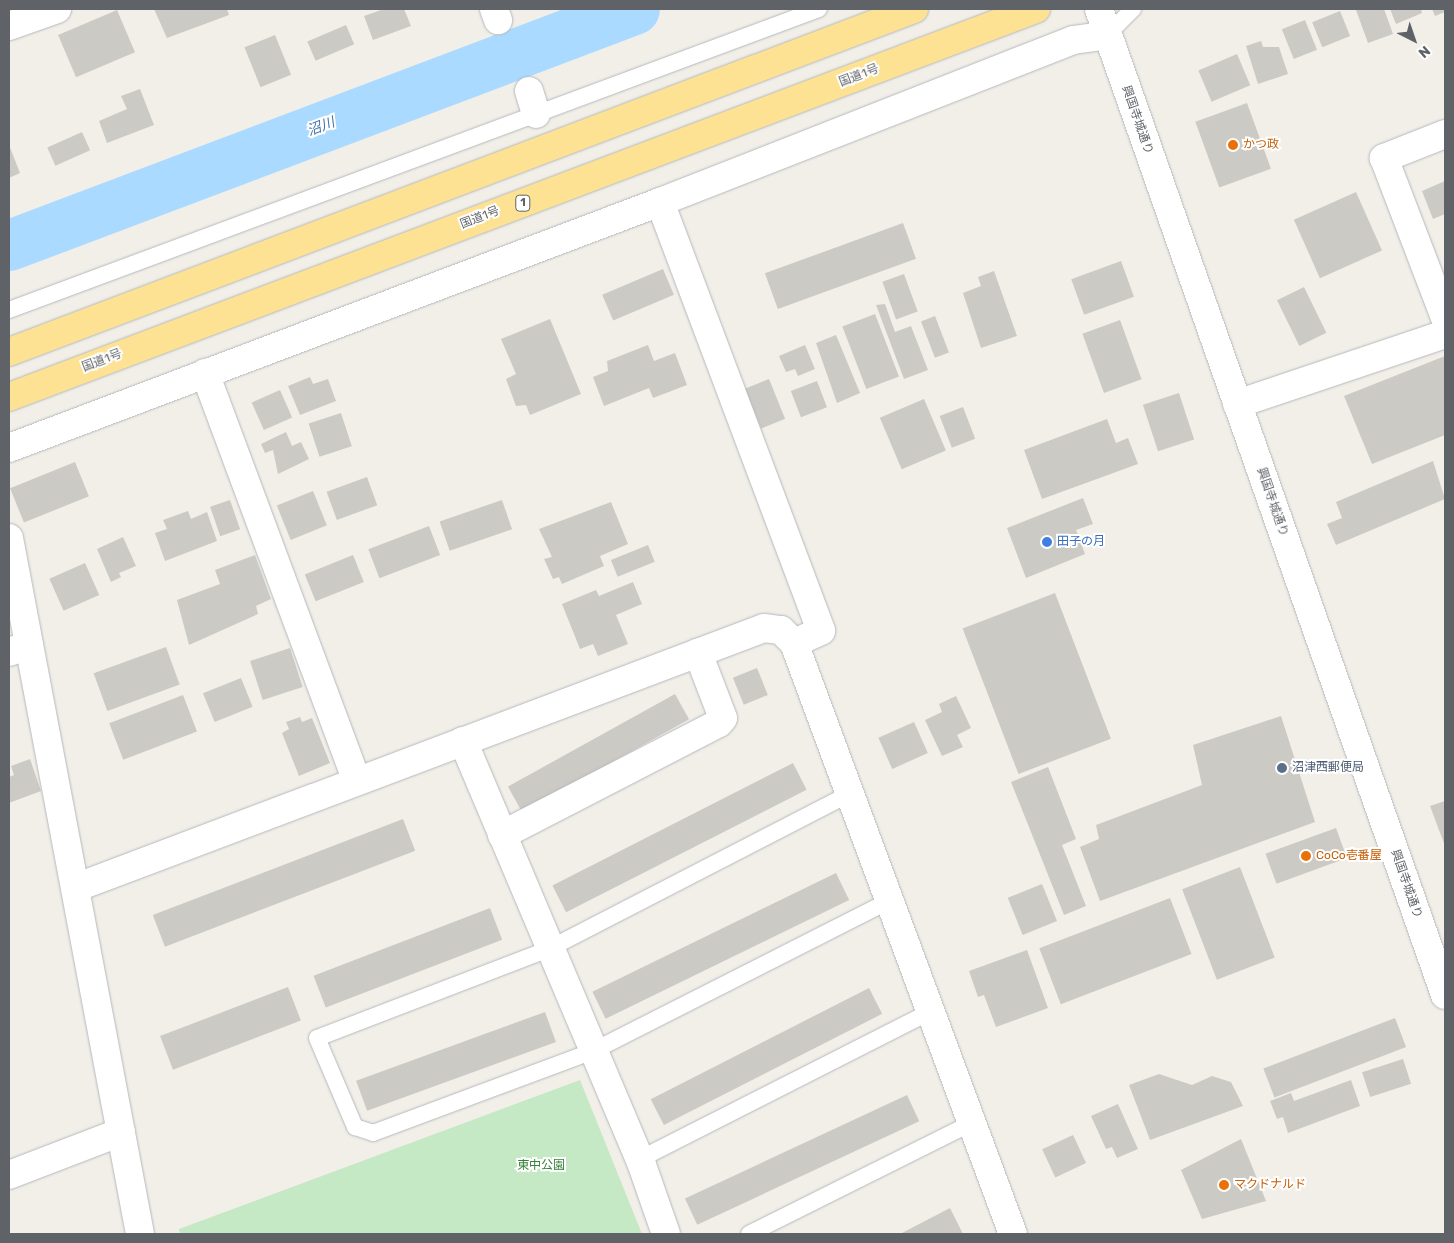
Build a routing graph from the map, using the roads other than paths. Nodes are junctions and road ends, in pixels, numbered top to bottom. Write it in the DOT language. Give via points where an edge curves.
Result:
graph roads {
  1 [pos="57,9"];
  2 [pos="820,9"];
  3 [pos="914,9"];
  4 [pos="1036,9"];
  5 [pos="1099,9"];
  6 [pos="1133,9"];
  7 [pos="9,26"];
  8 [pos="1107,35"];
  9 [pos="1445,134"];
  10 [pos="660,202"];
  11 [pos="9,310"];
  12 [pos="1445,318"];
  13 [pos="1445,334"];
  14 [pos="9,352"];
  15 [pos="206,373"];
  16 [pos="9,396"];
  17 [pos="1237,404"];
  18 [pos="9,448"];
  19 [pos="9,538"];
  20 [pos="794,643"];
  21 [pos="19,648"];
  22 [pos="698,653"];
  23 [pos="463,741"];
  24 [pos="357,781"];
  25 [pos="849,794"];
  26 [pos="502,835"];
  27 [pos="75,888"];
  28 [pos="889,901"];
  29 [pos="549,949"];
  30 [pos="1445,995"];
  31 [pos="930,1012"];
  32 [pos="593,1050"];
  33 [pos="972,1123"];
  34 [pos="120,1132"];
  35 [pos="640,1159"];
  36 [pos="9,1175"];
  37 [pos="140,1234"];
  38 [pos="666,1234"];
  39 [pos="749,1234"];
  40 [pos="1013,1234"];
  1 -- 7 [label="street"];
  2 -- 11 [label="lane" via="532,102"];
  3 -- 14 [label="highway"];
  4 -- 16 [label="highway, 国道1号 / 1"];
  5 -- 8 [label="street, 興国寺城通り"];
  6 -- 8 [label="lane"];
  8 -- 10 [label="street" via="1073,40"];
  8 -- 17 [label="street, 興国寺城通り"];
  9 -- 12 [label="street" via="1384,158"];
  10 -- 15 [label="street"];
  10 -- 20 [label="street" via="821,631"];
  13 -- 17 [label="street"];
  15 -- 18 [label="street"];
  15 -- 24 [label="street"];
  17 -- 30 [label="street, 興国寺城通り"];
  19 -- 21 [label="street"];
  20 -- 22 [label="street" via="781,630 764,628"];
  20 -- 25 [label="street"];
  21 -- 27 [label="street"];
  22 -- 23 [label="street"];
  22 -- 26 [label="street" via="723,718 719,723"];
  23 -- 24 [label="street"];
  23 -- 26 [label="street"];
  24 -- 27 [label="street"];
  25 -- 28 [label="street"];
  25 -- 29 [label="lane"];
  26 -- 29 [label="street"];
  27 -- 34 [label="street"];
  28 -- 31 [label="street"];
  28 -- 32 [label="lane"];
  29 -- 32 [label="street"];
  29 -- 32 [label="lane" via="316,1038 355,1127 373,1133"];
  31 -- 33 [label="street"];
  31 -- 35 [label="lane"];
  32 -- 35 [label="street"];
  33 -- 39 [label="lane"];
  33 -- 40 [label="street"];
  34 -- 36 [label="street"];
  34 -- 37 [label="street"];
  35 -- 38 [label="street"];
}
